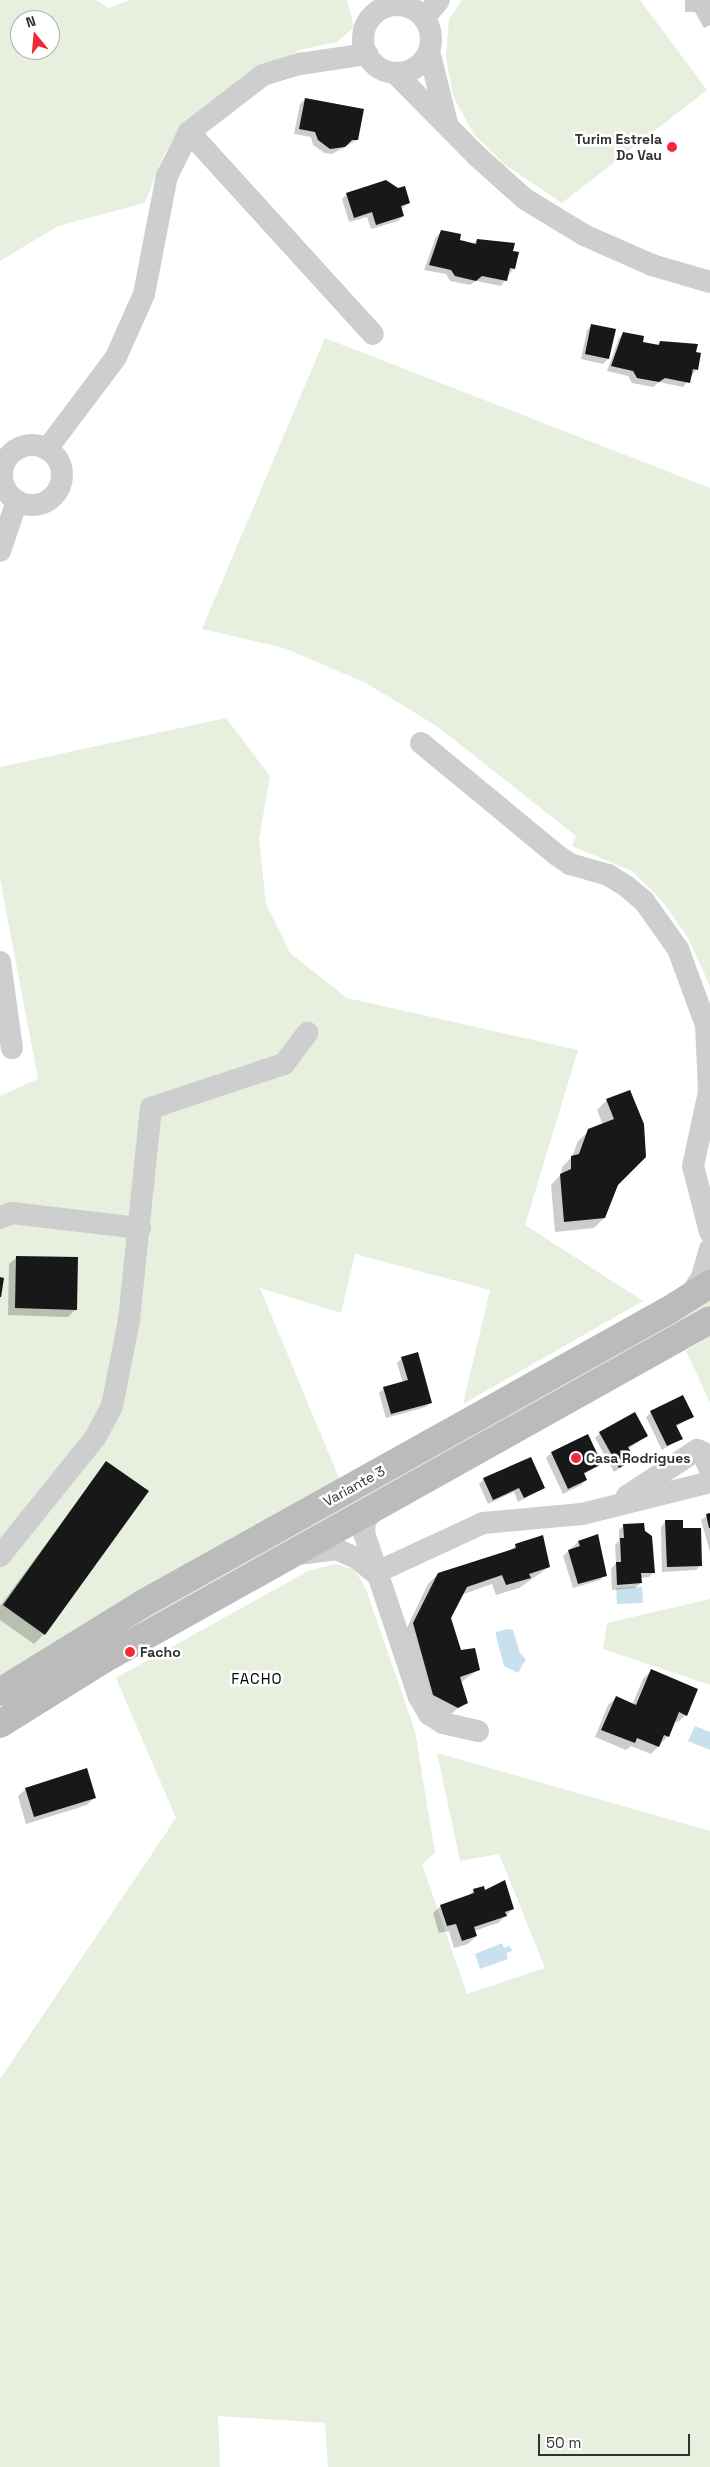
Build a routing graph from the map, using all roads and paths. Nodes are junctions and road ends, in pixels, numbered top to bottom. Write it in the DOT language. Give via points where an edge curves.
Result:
graph roads {
  1 [pos="439,0"];
  2 [pos="389,3"];
  3 [pos="365,10"];
  4 [pos="424,18"];
  5 [pos="429,51"];
  6 [pos="366,54"];
  7 [pos="395,73"];
  8 [pos="448,124"];
  9 [pos="189,132"];
  10 [pos="710,282"];
  11 [pos="372,334"];
  12 [pos="47,449"];
  13 [pos="17,501"];
  14 [pos="0,551"];
  15 [pos="422,744"];
  16 [pos="0,962"];
  17 [pos="307,1032"];
  18 [pos="12,1048"];
  19 [pos="696,1183"];
  20 [pos="710,1209"];
  21 [pos="0,1218"];
  22 [pos="140,1228"];
  23 [pos="710,1232"];
  24 [pos="710,1249"];
  25 [pos="699,1290"];
  26 [pos="710,1320"];
  27 [pos="710,1470"];
  28 [pos="710,1482"];
  29 [pos="614,1505"];
  30 [pos="376,1507"];
  31 [pos="0,1556"];
  32 [pos="288,1556"];
  33 [pos="375,1573"];
  34 [pos="2,1686"];
  35 [pos="0,1724"];
  36 [pos="478,1731"];
  1 -- 4 [label="street"];
  2 -- 3 [label="street" via="375,12"];
  2 -- 4 [label="street" via="406,6"];
  3 -- 6 [label="street" via="363,40"];
  4 -- 5 [label="street" via="430,30"];
  5 -- 7 [label="street" via="415,67"];
  5 -- 8 [label="street"];
  6 -- 7 [label="street" via="376,66"];
  6 -- 9 [label="street" via="300,64 263,75"];
  7 -- 8 [label="street"];
  8 -- 10 [label="street" via="477,156 525,199 584,235 652,265"];
  9 -- 11 [label="street"];
  9 -- 12 [label="street" via="167,176 144,294 116,357"];
  12 -- 13 [label="street" via="57,457 62,468 58,490 39,504"];
  12 -- 13 [label="street" via="25,445 6,460 2,481 7,492"];
  13 -- 14 [label="street"];
  15 -- 19 [label="street" via="557,855 570,864 608,875 626,886 644,901 678,949 704,1018 710,1057 709,1092 693,1166"];
  16 -- 18 [label="street"];
  17 -- 22 [label="street" via="284,1064 151,1108"];
  19 -- 20 [label="street"];
  19 -- 23 [label="street"];
  21 -- 22 [label="street" via="12,1213"];
  22 -- 31 [label="street" via="129,1320 112,1406 95,1438"];
  24 -- 25 [label="street"];
  25 -- 34 [label="main road, Variante 3" via="144,1602"];
  26 -- 30 [label="main road, Variante 3"];
  27 -- 29 [label="street" via="698,1450"];
  28 -- 29 [label="street"];
  29 -- 33 [label="street" via="582,1514 483,1523"];
  30 -- 32 [label="main road, Variante 3"];
  30 -- 33 [label="street" via="365,1521 364,1532"];
  32 -- 33 [label="street" via="336,1549 358,1559"];
  32 -- 35 [label="main road, Variante 3" via="104,1658"];
  33 -- 36 [label="street" via="429,1714 443,1723"];
}
